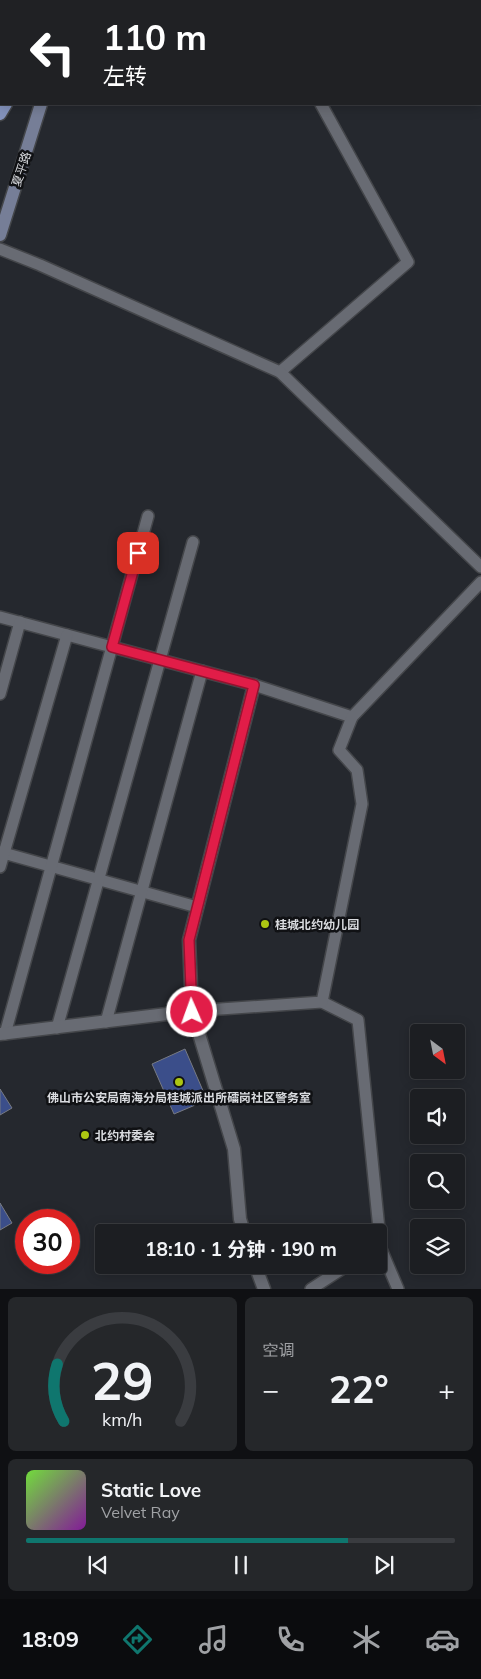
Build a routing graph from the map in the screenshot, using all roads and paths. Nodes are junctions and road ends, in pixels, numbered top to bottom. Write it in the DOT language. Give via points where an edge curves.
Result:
graph roads {
  1 [pos="42,105"];
  2 [pos="322,105"];
  3 [pos="0,235"];
  4 [pos="0,249"];
  5 [pos="280,372"];
  6 [pos="148,516"];
  7 [pos="193,542"];
  8 [pos="481,567"];
  9 [pos="481,582"];
  10 [pos="0,616"];
  11 [pos="20,622"];
  12 [pos="67,635"];
  13 [pos="112,647"];
  14 [pos="160,659"];
  15 [pos="202,671"];
  16 [pos="254,685"];
  17 [pos="0,694"];
  18 [pos="352,717"];
  19 [pos="2,853"];
  20 [pos="0,867"];
  21 [pos="51,867"];
  22 [pos="99,880"];
  23 [pos="142,892"];
  24 [pos="197,907"];
  25 [pos="322,1002"];
  26 [pos="192,1012"];
  27 [pos="106,1022"];
  28 [pos="57,1028"];
  29 [pos="3,1034"];
  30 [pos="242,1224"];
  31 [pos="378,1224"];
  32 [pos="387,1265"];
  33 [pos="258,1274"];
  34 [pos="334,1274"];
  35 [pos="264,1289"];
  36 [pos="311,1289"];
  37 [pos="398,1289"];
  1 -- 3 [label="main road, 夏平路"];
  2 -- 5 [label="lane" via="408,262"];
  4 -- 5 [label="lane"];
  5 -- 8 [label="lane"];
  6 -- 13 [label="lane"];
  7 -- 14 [label="lane"];
  9 -- 18 [label="lane"];
  10 -- 11 [label="lane"];
  11 -- 12 [label="lane"];
  11 -- 17 [label="lane"];
  12 -- 13 [label="lane"];
  12 -- 19 [label="lane"];
  13 -- 14 [label="lane"];
  13 -- 21 [label="lane"];
  14 -- 15 [label="lane"];
  14 -- 22 [label="lane"];
  15 -- 16 [label="lane"];
  15 -- 23 [label="lane"];
  16 -- 18 [label="lane"];
  16 -- 24 [label="street"];
  18 -- 25 [label="lane" via="339,750 356,770 362,804"];
  19 -- 20 [label="lane"];
  19 -- 21 [label="lane"];
  21 -- 22 [label="lane"];
  21 -- 29 [label="lane"];
  22 -- 23 [label="lane"];
  22 -- 28 [label="lane"];
  23 -- 24 [label="lane"];
  23 -- 27 [label="lane"];
  24 -- 26 [label="street" via="189,940"];
  25 -- 26 [label="lane"];
  25 -- 31 [label="lane" via="358,1020"];
  26 -- 27 [label="street"];
  26 -- 30 [label="street" via="234,1149"];
  27 -- 28 [label="street"];
  28 -- 29 [label="street"];
  32 -- 37 [label="lane"];
  33 -- 35 [label="street"];
  34 -- 36 [label="lane"];
}
